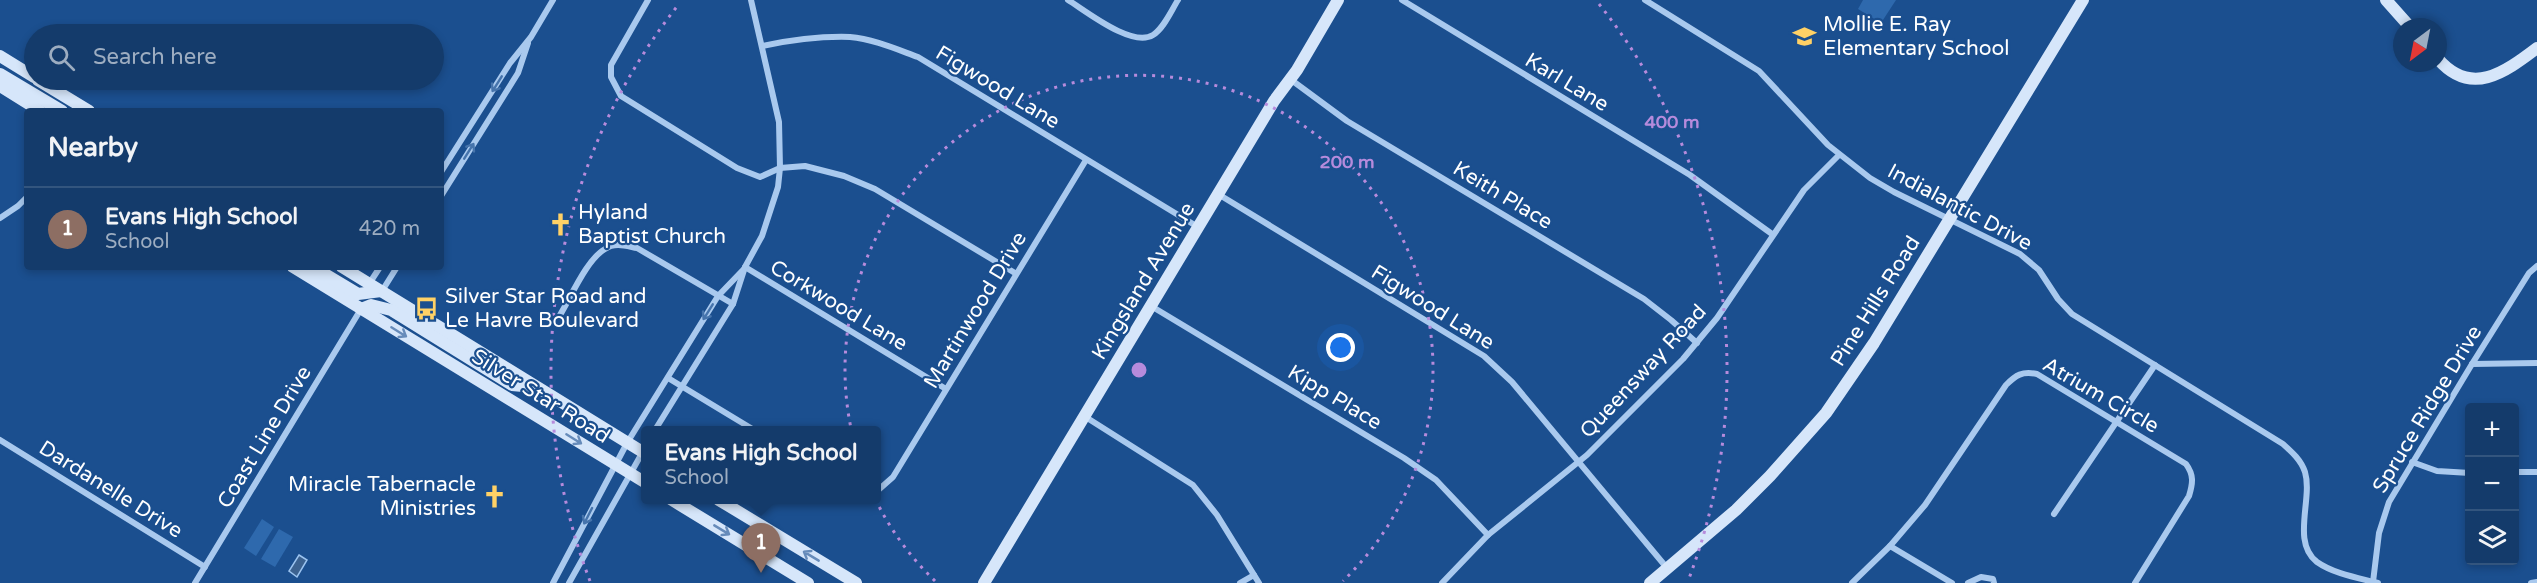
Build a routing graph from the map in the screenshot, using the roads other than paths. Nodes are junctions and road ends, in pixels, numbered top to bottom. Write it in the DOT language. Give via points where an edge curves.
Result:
graph roads {
  1 [pos="554,0"];
  2 [pos="648,0"];
  3 [pos="751,0"];
  4 [pos="1068,0"];
  5 [pos="1178,0"];
  6 [pos="1338,0"];
  7 [pos="1402,0"];
  8 [pos="1645,0"];
  9 [pos="2083,0"];
  10 [pos="2386,0"];
  11 [pos="2402,18"];
  12 [pos="531,37"];
  13 [pos="762,46"];
  14 [pos="2537,48"];
  15 [pos="0,56"];
  16 [pos="2447,67"];
  17 [pos="24,71"];
  18 [pos="0,74"];
  19 [pos="1290,79"];
  20 [pos="0,86"];
  21 [pos="24,88"];
  22 [pos="28,90"];
  23 [pos="55,90"];
  24 [pos="35,108"];
  25 [pos="59,108"];
  26 [pos="83,108"];
  27 [pos="1839,155"];
  28 [pos="1086,160"];
  29 [pos="444,167"];
  30 [pos="780,168"];
  31 [pos="444,191"];
  32 [pos="1218,194"];
  33 [pos="24,200"];
  34 [pos="0,218"];
  35 [pos="1949,220"];
  36 [pos="1198,227"];
  37 [pos="1772,234"];
  38 [pos="2537,266"];
  39 [pos="745,267"];
  40 [pos="298,270"];
  41 [pos="318,270"];
  42 [pos="347,270"];
  43 [pos="378,270"];
  44 [pos="395,270"];
  45 [pos="1016,273"];
  46 [pos="369,284"];
  47 [pos="381,291"];
  48 [pos="718,296"];
  49 [pos="733,304"];
  50 [pos="1151,306"];
  51 [pos="361,309"];
  52 [pos="560,315"];
  53 [pos="1697,343"];
  54 [pos="2537,363"];
  55 [pos="2472,364"];
  56 [pos="2155,365"];
  57 [pos="668,378"];
  58 [pos="683,387"];
  59 [pos="538,388"];
  60 [pos="946,389"];
  61 [pos="1084,416"];
  62 [pos="2116,422"];
  63 [pos="658,426"];
  64 [pos="747,426"];
  65 [pos="0,440"];
  66 [pos="627,443"];
  67 [pos="641,450"];
  68 [pos="641,455"];
  69 [pos="2412,462"];
  70 [pos="1578,463"];
  71 [pos="614,464"];
  72 [pos="2519,472"];
  73 [pos="2537,472"];
  74 [pos="629,473"];
  75 [pos="2465,473"];
  76 [pos="641,480"];
  77 [pos="881,487"];
  78 [pos="679,504"];
  79 [pos="726,504"];
  80 [pos="2054,514"];
  81 [pos="1488,535"];
  82 [pos="1890,546"];
  83 [pos="205,567"];
  84 [pos="1667,569"];
  85 [pos="1254,575"];
  86 [pos="2376,582"];
  87 [pos="2537,582"];
  88 [pos="195,583"];
  89 [pos="554,583"];
  90 [pos="569,583"];
  91 [pos="808,583"];
  92 [pos="856,583"];
  93 [pos="984,583"];
  94 [pos="1240,583"];
  95 [pos="1259,583"];
  96 [pos="1442,583"];
  97 [pos="1650,583"];
  98 [pos="1852,583"];
  99 [pos="1952,583"];
  100 [pos="1968,583"];
  101 [pos="1994,583"];
  102 [pos="2135,583"];
  103 [pos="2531,583"];
  1 -- 12 [label="street"];
  2 -- 30 [label="street" via="611,65 621,96 737,168 760,177"];
  3 -- 13 [label="street"];
  4 -- 5 [label="street" via="1138,39 1152,35"];
  6 -- 19 [label="main road, Kingsland Avenue"];
  7 -- 37 [label="street, Karl Lane" via="1690,175"];
  8 -- 27 [label="street, Indialantic Drive" via="1759,71"];
  9 -- 35 [label="main road, Pine Hills Road"];
  10 -- 11 [label="main road"];
  12 -- 29 [label="street, one-way" via="510,63"];
  31 -- 12 [label="street, one-way" via="518,73"];
  13 -- 28 [label="street, Figwood Lane" via="798,39 852,37 886,45 918,57"];
  13 -- 30 [label="street" via="779,122"];
  14 -- 16 [label="main road" via="2498,75 2471,79"];
  15 -- 17 [label="main road"];
  18 -- 21 [label="main road"];
  19 -- 32 [label="main road, Kingsland Avenue"];
  19 -- 53 [label="street, Keith Place" via="1347,121 1644,299"];
  20 -- 24 [label="main road"];
  22 -- 25 [label="main road"];
  23 -- 26 [label="main road"];
  27 -- 35 [label="street, Indialantic Drive" via="1880,184"];
  27 -- 37 [label="street, Queensway Road" via="1804,190"];
  28 -- 36 [label="street, Figwood Lane"];
  28 -- 45 [label="street, Martinwood Drive"];
  30 -- 39 [label="street" via="771,211"];
  30 -- 45 [label="street" via="805,166 875,189"];
  32 -- 36 [label="main road, Kingsland Avenue"];
  32 -- 70 [label="street, Figwood Lane" via="1484,356 1512,382"];
  33 -- 34 [label="street"];
  35 -- 56 [label="street, Indialantic Drive" via="2020,254 2039,270 2072,314"];
  35 -- 84 [label="main road, Pine Hills Road" via="1874,343 1826,412 1770,476 1707,537"];
  36 -- 50 [label="main road, Kingsland Avenue"];
  37 -- 53 [label="street, Queensway Road"];
  38 -- 55 [label="street, Spruce Ridge Drive"];
  39 -- 48 [label="street"];
  39 -- 49 [label="street"];
  39 -- 60 [label="street, Corkwood Lane"];
  40 -- 51 [label="main road, Silver Star Road"];
  41 -- 47 [label="main road" via="358,294"];
  42 -- 46 [label="main road, Silver Star Road"];
  43 -- 46 [label="street"];
  44 -- 47 [label="street"];
  45 -- 60 [label="street, Martinwood Drive"];
  46 -- 47 [label="main road, Silver Star Road"];
  47 -- 59 [label="main road, Silver Star Road"];
  48 -- 49 [label="street"];
  48 -- 52 [label="street" via="637,248 619,244 605,248 594,259"];
  48 -- 57 [label="street, one-way"];
  49 -- 58 [label="street"];
  50 -- 61 [label="main road, Kingsland Avenue"];
  50 -- 81 [label="street, Kipp Place" via="1404,458 1436,480"];
  51 -- 59 [label="main road" via="371,305 391,310 512,385"];
  51 -- 71 [label="main road, Silver Star Road, one-way"];
  51 -- 83 [label="street, Coast Line Drive"];
  53 -- 70 [label="street, Queensway Road"];
  54 -- 55 [label="street"];
  55 -- 69 [label="street, Spruce Ridge Drive"];
  56 -- 62 [label="street"];
  56 -- 86 [label="street, Indialantic Drive" via="2296,455 2306,474 2305,541 2309,553 2330,569"];
  57 -- 58 [label="street"];
  57 -- 66 [label="street"];
  58 -- 63 [label="street"];
  58 -- 64 [label="street"];
  59 -- 66 [label="main road, Silver Star Road"];
  60 -- 77 [label="street, Martinwood Drive" via="892,477"];
  61 -- 85 [label="street" via="1192,485 1217,515"];
  61 -- 93 [label="main road, Kingsland Avenue"];
  62 -- 80 [label="street"];
  62 -- 82 [label="street, Atrium Circle" via="2037,374 2016,375 1925,505"];
  62 -- 102 [label="street, Atrium Circle" via="2186,464 2192,472 2189,496"];
  65 -- 83 [label="street, Dardanelle Drive"];
  66 -- 67 [label="main road, Silver Star Road"];
  66 -- 71 [label="street"];
  68 -- 74 [label="street"];
  69 -- 75 [label="street" via="2437,471"];
  69 -- 86 [label="street, Spruce Ridge Drive" via="2390,502 2379,533"];
  70 -- 81 [label="street, Queensway Road"];
  70 -- 84 [label="street, Figwood Lane"];
  71 -- 74 [label="main road, Silver Star Road"];
  71 -- 89 [label="street, one-way"];
  72 -- 73 [label="street"];
  74 -- 76 [label="main road, Silver Star Road"];
  74 -- 90 [label="street"];
  78 -- 91 [label="main road, one-way"];
  92 -- 79 [label="main road, one-way"];
  81 -- 96 [label="street, Queensway Road"];
  82 -- 98 [label="street, Atrium Circle"];
  82 -- 99 [label="street"];
  83 -- 88 [label="street, Coast Line Drive"];
  84 -- 97 [label="main road, Pine Hills Road"];
  85 -- 94 [label="street"];
  85 -- 95 [label="street"];
  87 -- 103 [label="street"];
  100 -- 101 [label="street" via="1981,577 1993,579"];
}
